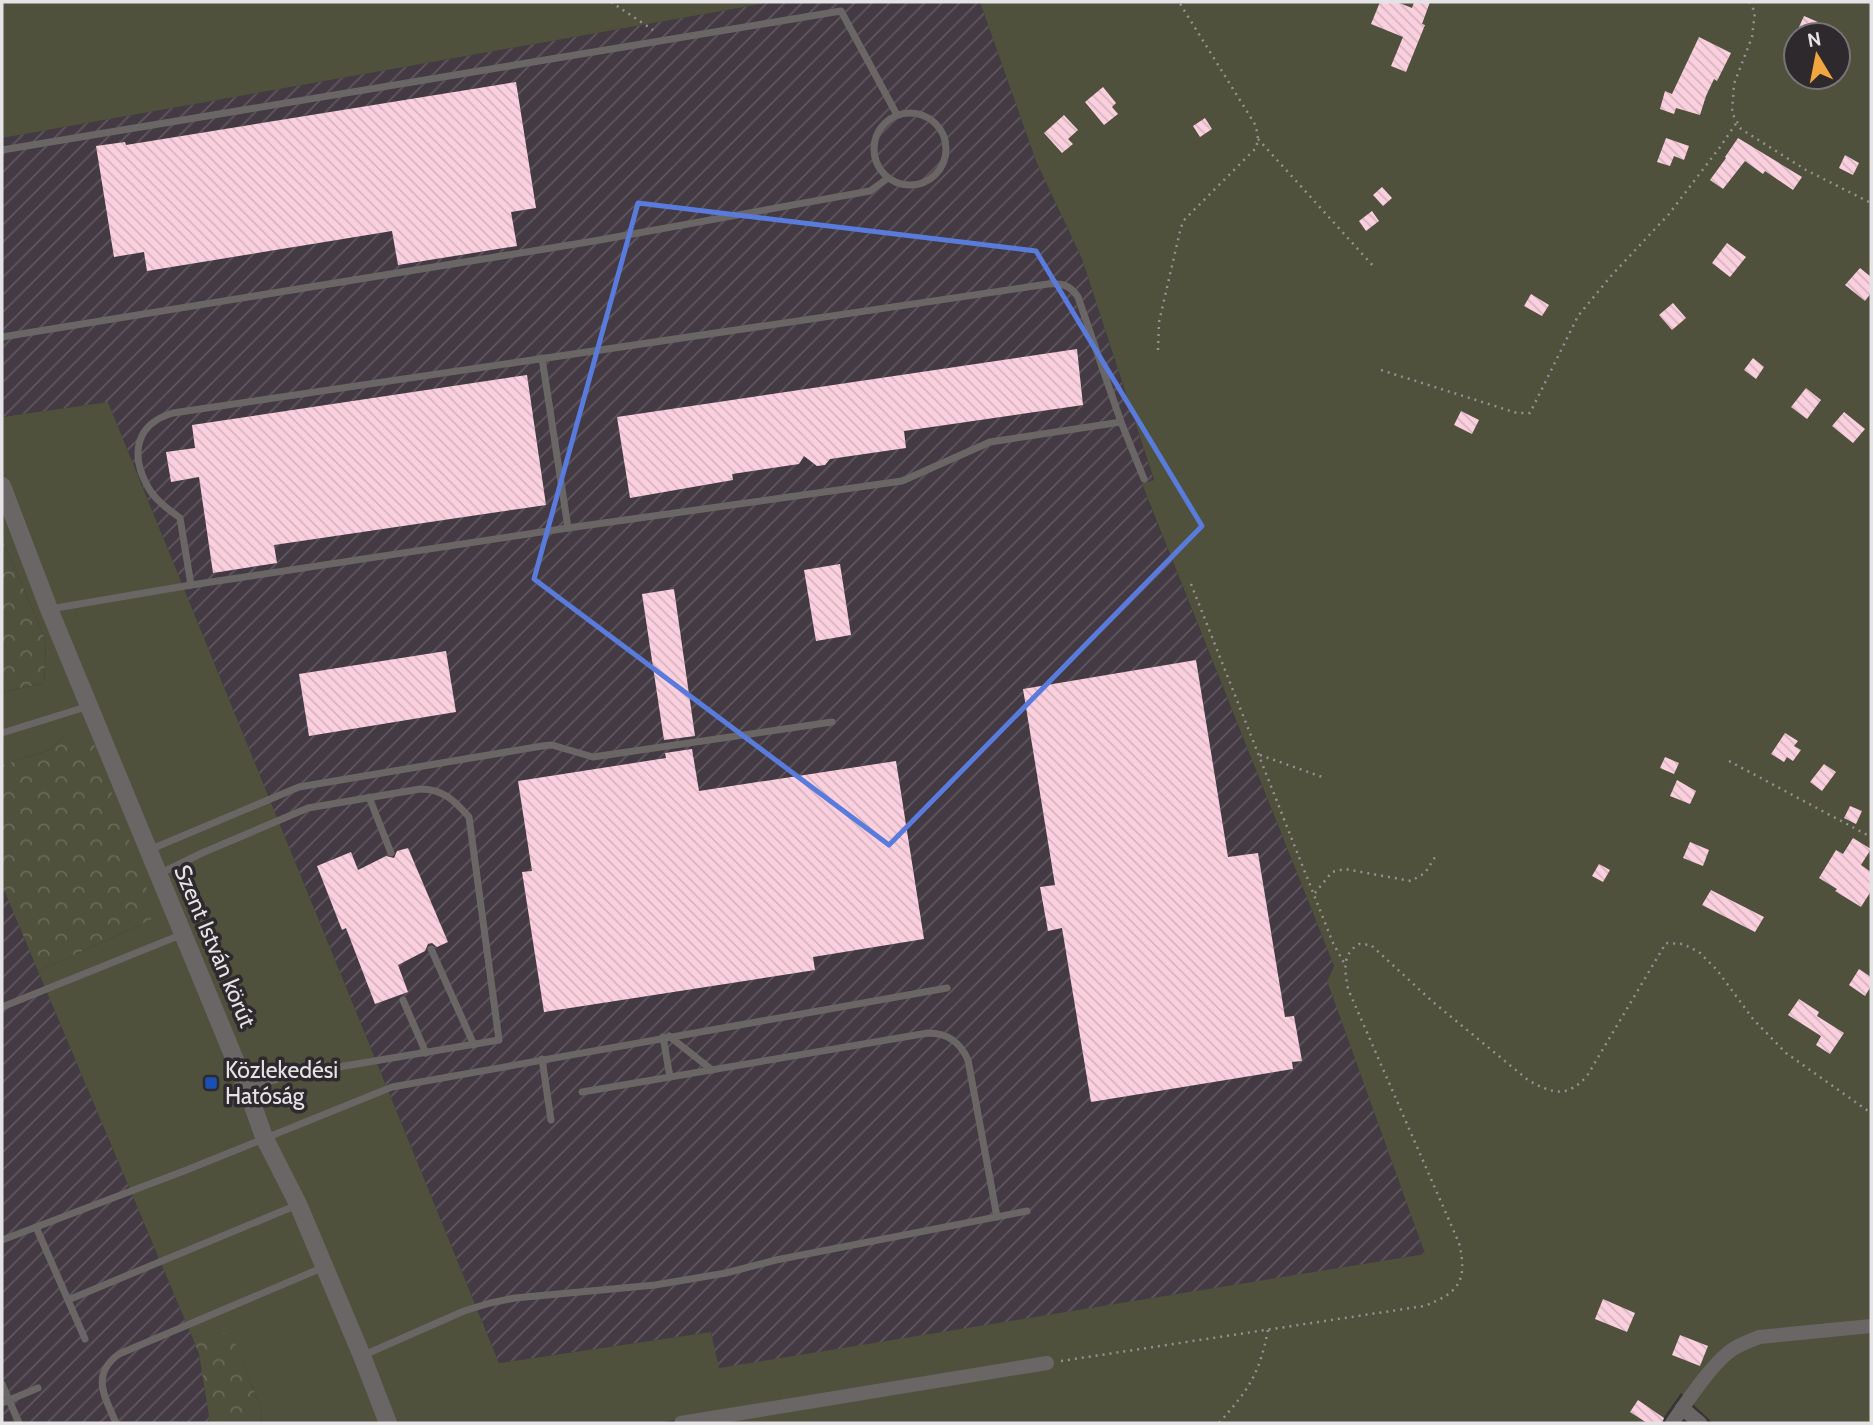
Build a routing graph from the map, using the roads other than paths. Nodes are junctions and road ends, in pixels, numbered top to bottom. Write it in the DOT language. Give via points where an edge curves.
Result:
graph roads {
  1 [pos="897,115"];
  2 [pos="2,150"];
  3 [pos="888,178"];
  4 [pos="2,337"];
  5 [pos="542,358"];
  6 [pos="1121,422"];
  7 [pos="1144,479"];
  8 [pos="2,486"];
  9 [pos="568,528"];
  10 [pos="191,585"];
  11 [pos="49,609"];
  12 [pos="89,706"];
  13 [pos="832,722"];
  14 [pos="2,733"];
  15 [pos="369,797"];
  16 [pos="148,850"];
  17 [pos="391,853"];
  18 [pos="158,874"];
  19 [pos="184,933"];
  20 [pos="431,948"];
  21 [pos="947,988"];
  22 [pos="403,1000"];
  23 [pos="2,1007"];
  24 [pos="666,1036"];
  25 [pos="474,1045"];
  26 [pos="426,1053"];
  27 [pos="542,1059"];
  28 [pos="712,1070"];
  29 [pos="670,1077"];
  30 [pos="247,1088"];
  31 [pos="582,1092"];
  32 [pos="551,1120"];
  33 [pos="264,1137"];
  34 [pos="298,1204"];
  35 [pos="1027,1211"];
  36 [pos="997,1217"];
  37 [pos="36,1227"];
  38 [pos="2,1240"];
  39 [pos="324,1267"];
  40 [pos="68,1300"];
  41 [pos="1871,1326"];
  42 [pos="85,1339"];
  43 [pos="362,1356"];
  44 [pos="1047,1363"];
  45 [pos="2,1384"];
  46 [pos="38,1388"];
  47 [pos="5,1401"];
  48 [pos="1682,1408"];
  49 [pos="19,1423"];
  50 [pos="116,1423"];
  51 [pos="388,1423"];
  52 [pos="681,1423"];
  53 [pos="1672,1423"];
  54 [pos="1700,1423"];
  1 -- 2 [label="lane" via="841,11"];
  1 -- 3 [label="lane" via="881,127 874,144 877,163"];
  1 -- 3 [label="lane" via="926,116 941,130 947,148 941,168 929,180 904,185"];
  3 -- 4 [label="lane" via="870,191 594,241"];
  5 -- 6 [label="lane" via="1059,284 1073,289 1078,298"];
  5 -- 9 [label="lane"];
  5 -- 10 [label="lane" via="160,417 141,436 137,453 148,487 180,518"];
  6 -- 7 [label="lane"];
  6 -- 9 [label="lane" via="990,442 902,481"];
  8 -- 11 [label="street, Szent István körút"];
  9 -- 10 [label="lane"];
  10 -- 11 [label="lane"];
  11 -- 12 [label="street, Szent István körút"];
  12 -- 14 [label="lane"];
  12 -- 16 [label="street, Szent István körút"];
  13 -- 16 [label="lane" via="593,757 552,745 299,787"];
  15 -- 17 [label="lane"];
  15 -- 18 [label="lane" via="308,808"];
  15 -- 25 [label="lane" via="435,789 454,800 469,817 499,1040"];
  16 -- 18 [label="street, Szent István körút"];
  18 -- 19 [label="street, Szent István körút"];
  19 -- 23 [label="lane"];
  19 -- 30 [label="street, Szent István körút"];
  20 -- 25 [label="lane"];
  21 -- 24 [label="lane"];
  22 -- 26 [label="lane"];
  24 -- 27 [label="lane"];
  24 -- 28 [label="lane"];
  24 -- 29 [label="lane"];
  25 -- 26 [label="lane"];
  26 -- 30 [label="lane" via="291,1075"];
  27 -- 32 [label="lane"];
  27 -- 33 [label="lane" via="392,1087"];
  28 -- 29 [label="lane"];
  28 -- 36 [label="lane" via="928,1033 952,1038 968,1060"];
  29 -- 31 [label="lane"];
  30 -- 33 [label="street, Szent István körút"];
  33 -- 34 [label="street, Szent István körút"];
  33 -- 37 [label="lane"];
  34 -- 39 [label="street, Szent István körút"];
  34 -- 40 [label="lane"];
  35 -- 36 [label="lane"];
  36 -- 43 [label="lane" via="726,1273 490,1303"];
  37 -- 38 [label="lane"];
  37 -- 40 [label="lane"];
  39 -- 43 [label="street, Szent István körút"];
  39 -- 50 [label="lane" via="119,1354 106,1367 102,1391"];
  40 -- 42 [label="lane"];
  41 -- 48 [label="street" via="1759,1337 1744,1343 1721,1360"];
  43 -- 51 [label="street, Szent István körút"];
  44 -- 52 [label="street"];
  45 -- 47 [label="lane"];
  46 -- 47 [label="lane"];
  47 -- 49 [label="lane"];
  48 -- 53 [label="street"];
  48 -- 54 [label="street"];
}
